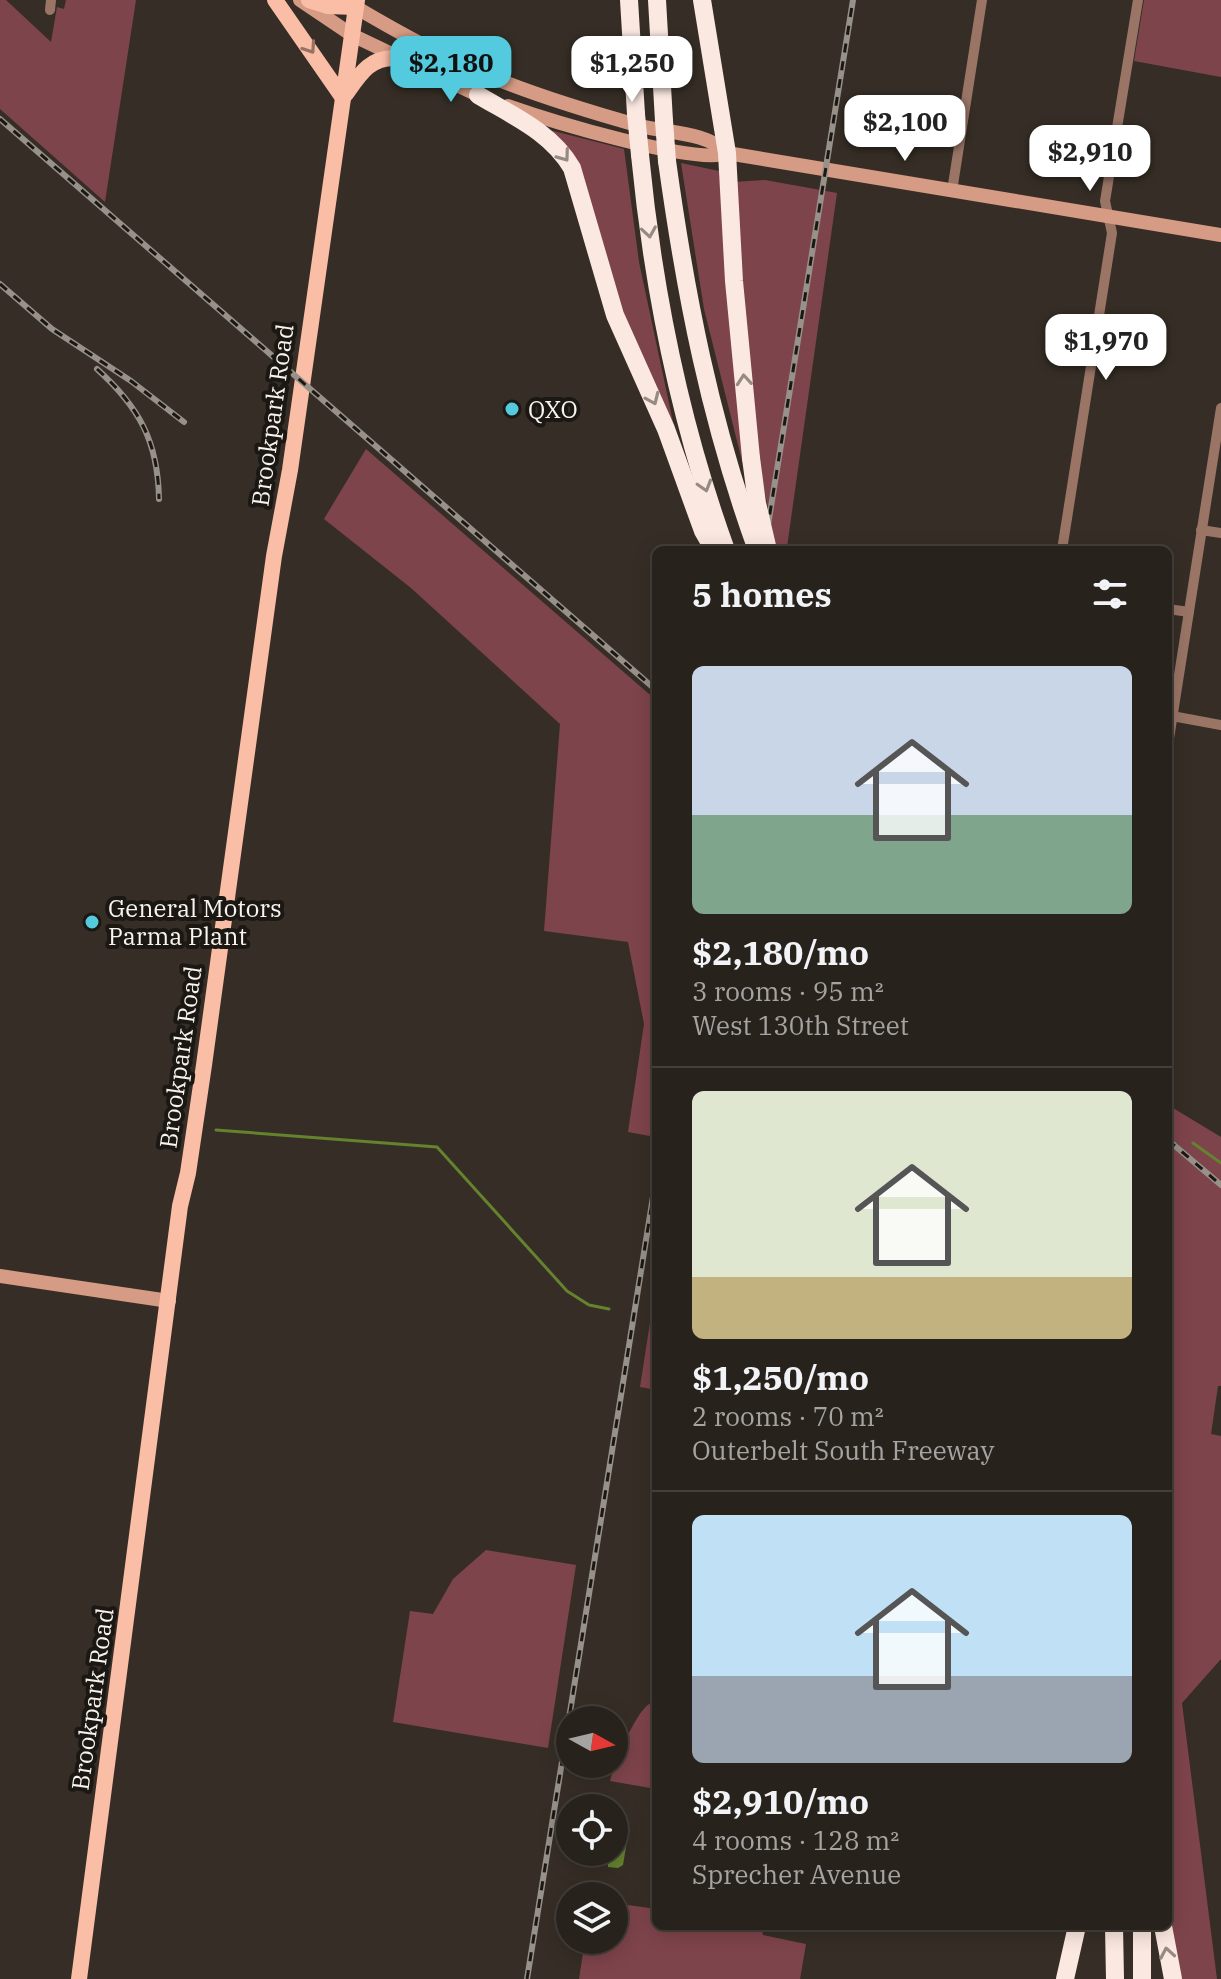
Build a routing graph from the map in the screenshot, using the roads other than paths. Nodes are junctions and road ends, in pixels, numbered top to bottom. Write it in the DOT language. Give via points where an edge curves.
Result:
graph roads {
  1 [pos="275,0"];
  2 [pos="300,0"];
  3 [pos="309,0"];
  4 [pos="629,0"];
  5 [pos="657,0"];
  6 [pos="702,0"];
  7 [pos="982,0"];
  8 [pos="1138,0"];
  9 [pos="352,2"];
  10 [pos="352,35"];
  11 [pos="396,58"];
  12 [pos="452,59"];
  13 [pos="489,76"];
  14 [pos="440,78"];
  15 [pos="478,95"];
  16 [pos="343,98"];
  17 [pos="727,153"];
  18 [pos="952,191"];
  19 [pos="1107,216"];
  20 [pos="1221,235"];
  21 [pos="1221,408"];
  22 [pos="1201,530"];
  23 [pos="1221,533"];
  24 [pos="712,546"];
  25 [pos="725,546"];
  26 [pos="756,546"];
  27 [pos="767,546"];
  28 [pos="1063,546"];
  29 [pos="1172,610"];
  30 [pos="1189,612"];
  31 [pos="1172,716"];
  32 [pos="1221,725"];
  33 [pos="0,1276"];
  34 [pos="169,1301"];
  35 [pos="1076,1930"];
  36 [pos="1114,1930"];
  37 [pos="1142,1930"];
  38 [pos="1164,1930"];
  39 [pos="79,1979"];
  40 [pos="1065,1979"];
  41 [pos="1115,1979"];
  42 [pos="1142,1979"];
  43 [pos="1173,1979"];
  1 -- 16 [label="main road, one-way"];
  2 -- 10 [label="main road"];
  3 -- 9 [label="main road" via="328,6"];
  4 -- 25 [label="highway, one-way, bridge" via="640,155 662,311 681,399"];
  5 -- 26 [label="highway, bridge" via="667,161 692,326"];
  6 -- 17 [label="highway"];
  7 -- 18 [label="street"];
  8 -- 19 [label="street" via="1105,201"];
  9 -- 10 [label="main road, Brookpark Road"];
  9 -- 12 [label="main road"];
  10 -- 11 [label="main road"];
  10 -- 16 [label="main road, Brookpark Road"];
  11 -- 14 [label="main road"];
  11 -- 16 [label="main road" via="374,60"];
  12 -- 13 [label="main road"];
  12 -- 14 [label="main road"];
  13 -- 15 [label="main road"];
  13 -- 17 [label="main road" via="625,122 705,140"];
  14 -- 15 [label="main road"];
  15 -- 17 [label="main road" via="682,153"];
  15 -- 24 [label="highway, one-way" via="545,135 572,168 615,315"];
  16 -- 34 [label="main road, Brookpark Road"];
  17 -- 18 [label="main road"];
  27 -- 17 [label="highway, one-way, bridge" via="751,458"];
  18 -- 19 [label="main road"];
  19 -- 20 [label="main road"];
  19 -- 28 [label="street" via="1112,233"];
  21 -- 22 [label="street"];
  22 -- 23 [label="street"];
  22 -- 30 [label="street"];
  29 -- 30 [label="street"];
  30 -- 31 [label="street"];
  31 -- 32 [label="street"];
  33 -- 34 [label="main road"];
  34 -- 39 [label="main road, Brookpark Road"];
  35 -- 40 [label="highway"];
  36 -- 41 [label="highway"];
  37 -- 42 [label="highway"];
  43 -- 38 [label="highway, one-way"];
}
